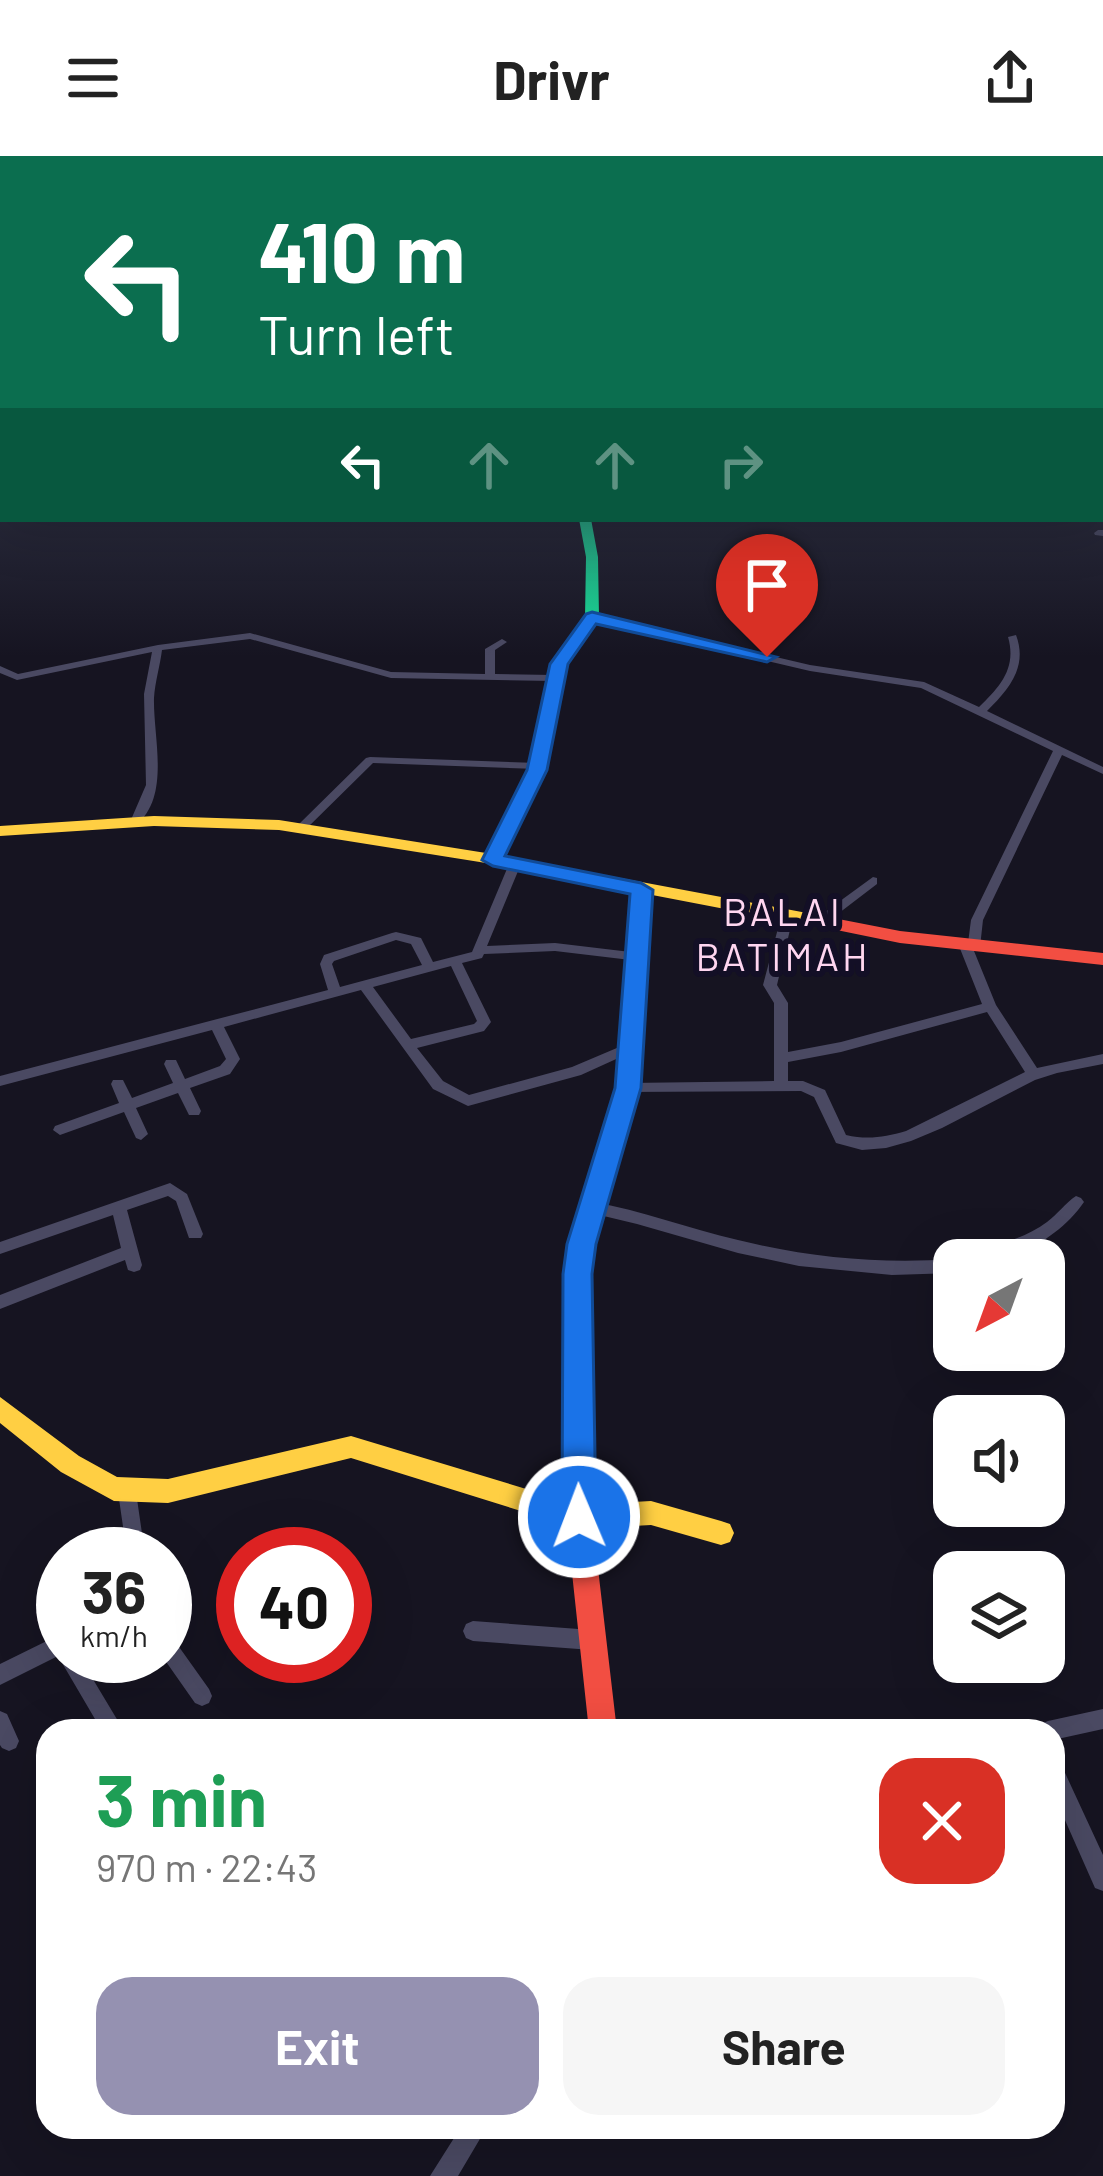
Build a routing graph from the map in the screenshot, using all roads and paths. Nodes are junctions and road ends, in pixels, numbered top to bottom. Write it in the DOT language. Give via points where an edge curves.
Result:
graph roads {
  1 [pos="586,522"];
  2 [pos="592,617"];
  3 [pos="1012,637"];
  4 [pos="502,642"];
  5 [pos="158,648"];
  6 [pos="0,669"];
  7 [pos="490,677"];
  8 [pos="553,678"];
  9 [pos="980,712"];
  10 [pos="1058,752"];
  11 [pos="538,766"];
  12 [pos="1103,771"];
  13 [pos="136,822"];
  14 [pos="300,829"];
  15 [pos="0,831"];
  16 [pos="504,862"];
  17 [pos="873,880"];
  18 [pos="641,890"];
  19 [pos="787,917"];
  20 [pos="818,923"];
  21 [pos="969,946"];
  22 [pos="482,950"];
  23 [pos="639,957"];
  24 [pos="1103,959"];
  25 [pos="455,962"];
  26 [pos="430,968"];
  27 [pos="364,986"];
  28 [pos="336,993"];
  29 [pos="990,1006"];
  30 [pos="216,1025"];
  31 [pos="408,1045"];
  32 [pos="632,1048"];
  33 [pos="782,1058"];
  34 [pos="1103,1060"];
  35 [pos="171,1064"];
  36 [pos="1033,1075"];
  37 [pos="0,1081"];
  38 [pos="118,1084"];
  39 [pos="781,1085"];
  40 [pos="182,1086"];
  41 [pos="628,1088"];
  42 [pos="130,1105"];
  43 [pos="194,1112"];
  44 [pos="60,1130"];
  45 [pos="141,1134"];
  46 [pos="1076,1202"];
  47 [pos="118,1207"];
  48 [pos="592,1208"];
  49 [pos="195,1234"];
  50 [pos="1030,1239"];
  51 [pos="0,1248"];
  52 [pos="933,1268"];
  53 [pos="0,1302"];
  54 [pos="0,1408"];
  55 [pos="127,1492"];
  56 [pos="579,1517"];
  57 [pos="132,1527"];
  58 [pos="721,1532"];
  59 [pos="473,1631"];
  60 [pos="592,1640"];
  61 [pos="36,1659"];
  62 [pos="0,1675"];
  63 [pos="192,1682"];
  64 [pos="85,1683"];
  65 [pos="202,1696"];
  66 [pos="107,1719"];
  67 [pos="602,1719"];
  68 [pos="1103,1719"];
  69 [pos="1065,1727"];
  70 [pos="1065,1796"];
  71 [pos="1103,1880"];
  72 [pos="467,2139"];
  73 [pos="443,2176"];
  1 -- 2 [label="street"];
  2 -- 8 [label="street"];
  2 -- 9 [label="street" via="810,668 924,685"];
  3 -- 9 [label="street" via="1012,675"];
  4 -- 7 [label="street" via="490,650"];
  5 -- 6 [label="street" via="17,676"];
  5 -- 7 [label="street" via="261,637 392,675"];
  5 -- 13 [label="street" via="149,694 152,785"];
  7 -- 8 [label="street"];
  8 -- 11 [label="street"];
  9 -- 10 [label="street"];
  10 -- 12 [label="street"];
  10 -- 21 [label="street"];
  11 -- 14 [label="street" via="370,760"];
  11 -- 16 [label="street"];
  13 -- 14 [label="street"];
  13 -- 15 [label="street"];
  14 -- 16 [label="street"];
  16 -- 18 [label="street"];
  16 -- 22 [label="street"];
  17 -- 20 [label="street"];
  18 -- 19 [label="street"];
  18 -- 23 [label="street"];
  19 -- 20 [label="street"];
  19 -- 33 [label="street" via="770,986 781,1001"];
  20 -- 21 [label="street"];
  21 -- 24 [label="street"];
  21 -- 29 [label="street"];
  22 -- 23 [label="street" via="555,947"];
  22 -- 25 [label="street"];
  23 -- 32 [label="street"];
  25 -- 26 [label="street"];
  25 -- 31 [label="street" via="482,1026"];
  26 -- 27 [label="street"];
  26 -- 28 [label="street" via="416,941 396,936 328,958"];
  27 -- 28 [label="street"];
  27 -- 31 [label="street"];
  28 -- 30 [label="street"];
  29 -- 33 [label="street"];
  29 -- 36 [label="street"];
  30 -- 37 [label="street"];
  30 -- 40 [label="street" via="232,1064"];
  31 -- 32 [label="street" via="438,1085 468,1101"];
  32 -- 41 [label="street"];
  33 -- 39 [label="street"];
  34 -- 36 [label="street"];
  35 -- 40 [label="street"];
  36 -- 39 [label="street" via="945,1120 872,1145 837,1136 815,1090"];
  38 -- 42 [label="street"];
  39 -- 41 [label="street"];
  40 -- 42 [label="street"];
  40 -- 43 [label="street"];
  41 -- 48 [label="street"];
  42 -- 44 [label="street"];
  42 -- 45 [label="street"];
  46 -- 50 [label="street" via="1062,1222"];
  47 -- 49 [label="street" via="176,1191"];
  47 -- 51 [label="street"];
  47 -- 53 [label="street" via="132,1258"];
  48 -- 52 [label="street" via="839,1266"];
  48 -- 56 [label="street" via="577,1274"];
  54 -- 55 [label="street" via="99,1482"];
  55 -- 56 [label="street" via="211,1482 351,1447"];
  55 -- 57 [label="street"];
  56 -- 58 [label="street" via="651,1513"];
  56 -- 60 [label="street"];
  59 -- 60 [label="street"];
  60 -- 67 [label="street"];
  61 -- 62 [label="street"];
  63 -- 65 [label="street"];
  64 -- 66 [label="street"];
  68 -- 69 [label="street"];
  70 -- 71 [label="street"];
  72 -- 73 [label="street"];
}
